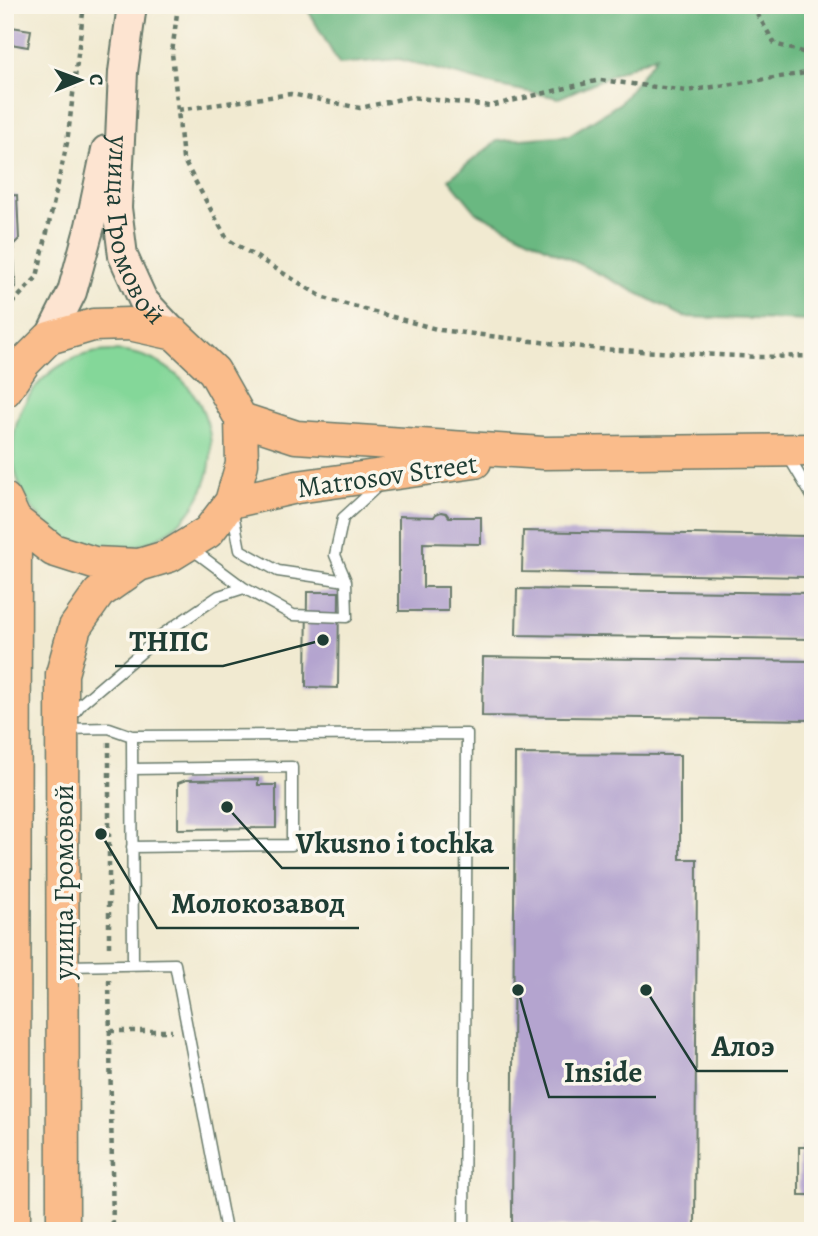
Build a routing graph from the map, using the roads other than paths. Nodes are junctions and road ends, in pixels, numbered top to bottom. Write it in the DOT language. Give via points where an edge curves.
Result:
graph roads {
  1 [pos="132,5"];
  2 [pos="123,72"];
  3 [pos="175,334"];
  4 [pos="49,338"];
  5 [pos="5,391"];
  6 [pos="241,419"];
  7 [pos="798,450"];
  8 [pos="544,453"];
  9 [pos="392,473"];
  10 [pos="813,498"];
  11 [pos="231,502"];
  12 [pos="8,512"];
  13 [pos="186,545"];
  14 [pos="139,565"];
  15 [pos="346,581"];
  16 [pos="244,588"];
  17 [pos="63,729"];
  18 [pos="132,736"];
  19 [pos="132,769"];
  20 [pos="132,847"];
  21 [pos="133,964"];
  22 [pos="64,966"];
  23 [pos="14,1231"];
  24 [pos="63,1231"];
  25 [pos="226,1231"];
  26 [pos="464,1231"];
  1 -- 2 [label="main road, улица Громовой"];
  2 -- 3 [label="main road, улица Громовой" via="117,208 123,256 143,300"];
  2 -- 4 [label="main road, улица Громовой" via="72,292"];
  3 -- 4 [label="main road" via="128,324 93,325"];
  3 -- 6 [label="main road" via="215,372"];
  4 -- 5 [label="main road"];
  6 -- 8 [label="main road, Matrosov Street" via="296,437"];
  6 -- 11 [label="main road" via="242,464"];
  7 -- 8 [label="main road, Matrosov Street"];
  7 -- 10 [label="lane"];
  8 -- 9 [label="main road, Matrosov Street"];
  9 -- 11 [label="main road, Matrosov Street"];
  9 -- 15 [label="lane" via="343,518 335,555"];
  11 -- 13 [label="main road" via="208,532"];
  11 -- 15 [label="lane" via="240,550 278,571"];
  12 -- 14 [label="main road" via="53,550 94,563"];
  12 -- 23 [label="main road, улица Громовой" via="16,703"];
  13 -- 14 [label="main road"];
  13 -- 16 [label="lane"];
  14 -- 17 [label="main road, улица Громовой" via="99,593 75,627 62,674"];
  15 -- 16 [label="lane" via="347,617 293,615"];
  16 -- 17 [label="lane" via="219,596 163,634 82,703"];
  17 -- 18 [label="lane" via="109,728"];
  17 -- 22 [label="main road, улица Громовой"];
  18 -- 19 [label="lane"];
  18 -- 26 [label="lane" via="467,734"];
  19 -- 20 [label="lane"];
  19 -- 20 [label="lane" via="292,766 292,845"];
  20 -- 21 [label="lane"];
  21 -- 22 [label="lane"];
  21 -- 25 [label="lane" via="175,964"];
  22 -- 24 [label="main road, улица Громовой"];
}
